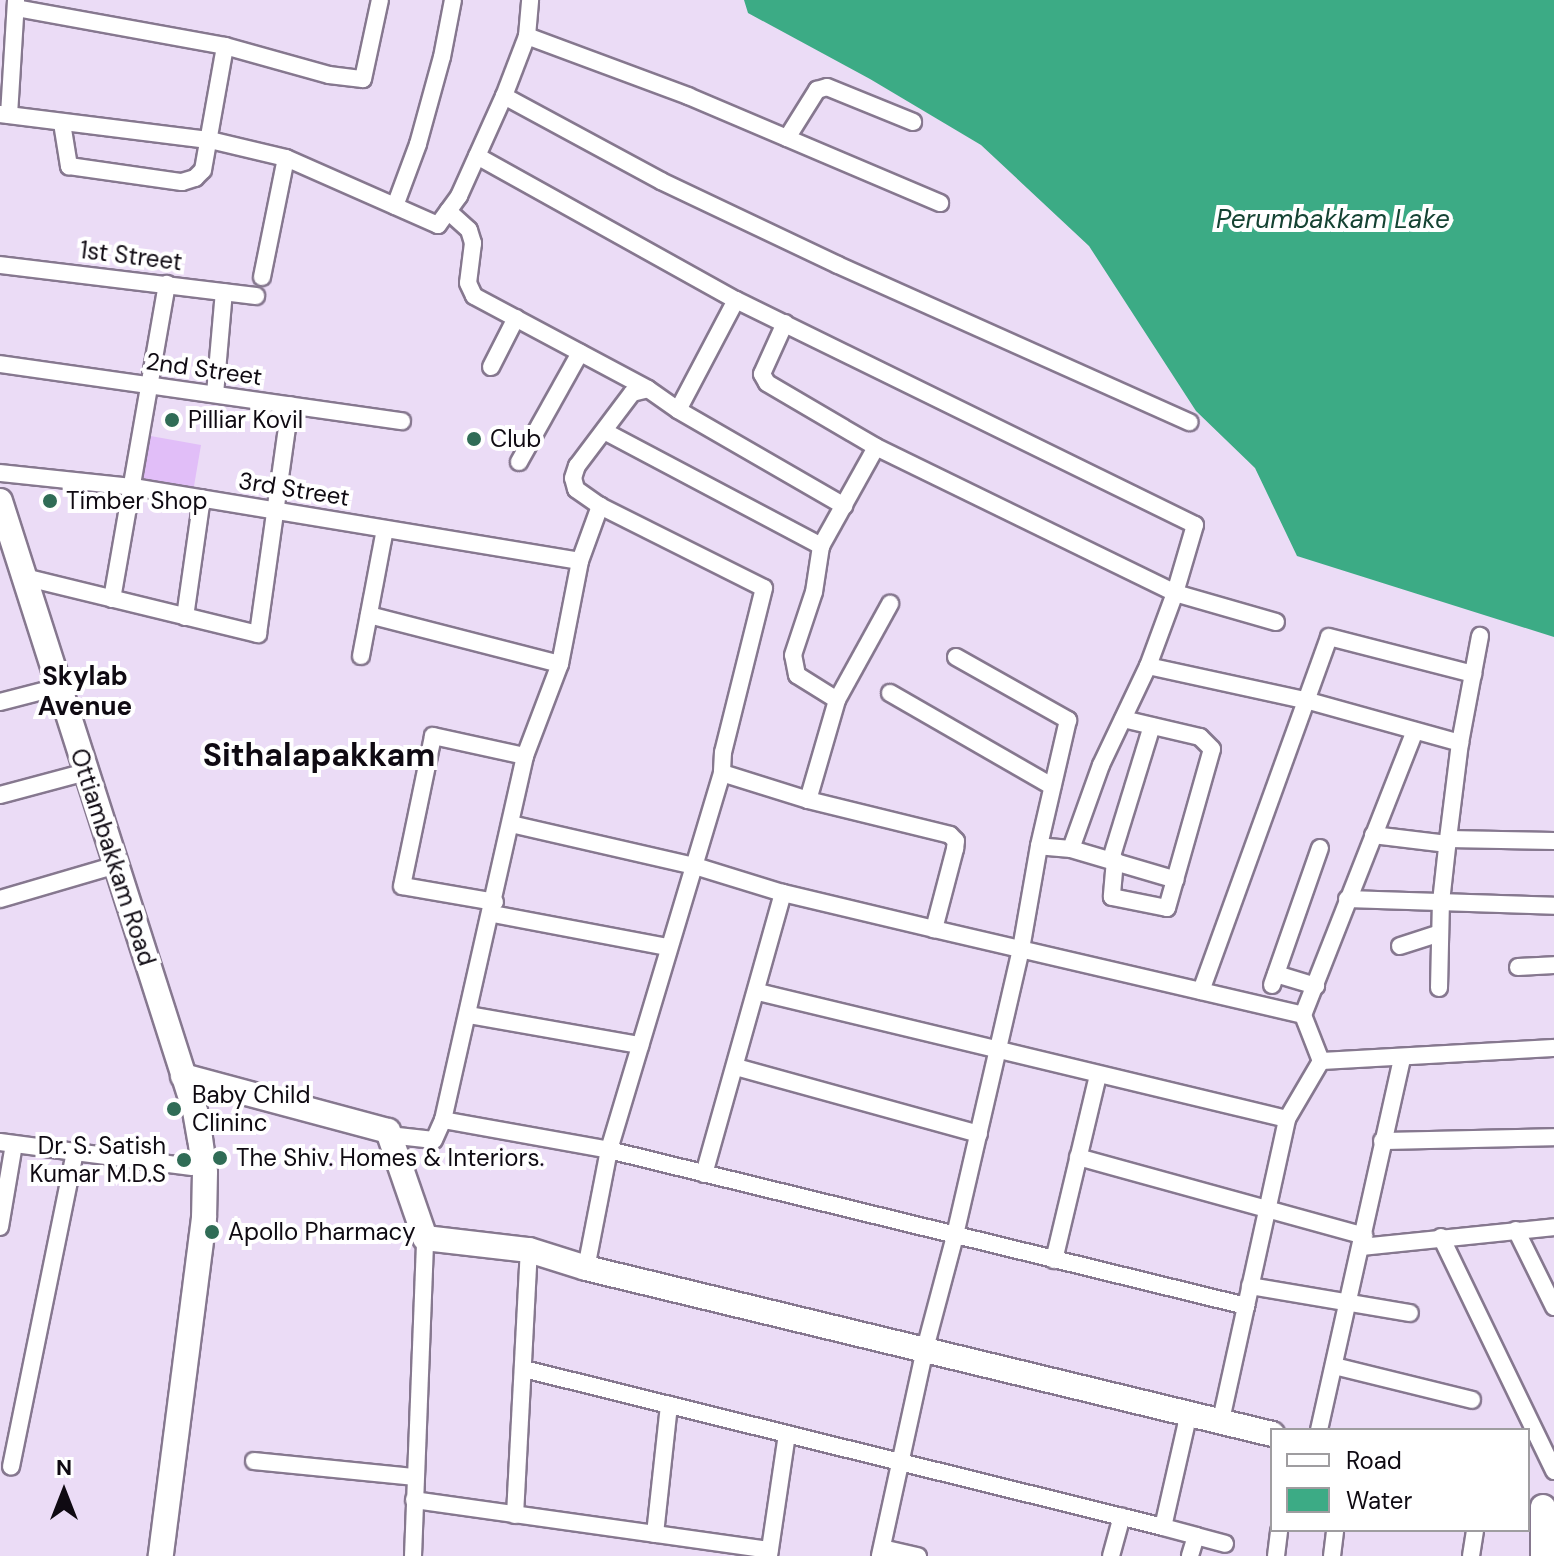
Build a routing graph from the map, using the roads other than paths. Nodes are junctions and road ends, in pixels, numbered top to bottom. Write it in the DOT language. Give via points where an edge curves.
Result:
graph roads {
  1 [pos="380,0"];
  2 [pos="453,0"];
  3 [pos="530,0"];
  4 [pos="16,4"];
  5 [pos="527,36"];
  6 [pos="225,46"];
  7 [pos="504,96"];
  8 [pos="4,114"];
  9 [pos="913,122"];
  10 [pos="62,123"];
  11 [pos="787,138"];
  12 [pos="210,140"];
  13 [pos="477,156"];
  14 [pos="286,158"];
  15 [pos="940,203"];
  16 [pos="395,206"];
  17 [pos="448,211"];
  18 [pos="0,265"];
  19 [pos="262,277"];
  20 [pos="167,284"];
  21 [pos="224,292"];
  22 [pos="256,296"];
  23 [pos="736,300"];
  24 [pos="516,318"];
  25 [pos="785,323"];
  26 [pos="580,353"];
  27 [pos="0,364"];
  28 [pos="491,367"];
  29 [pos="149,385"];
  30 [pos="648,389"];
  31 [pos="215,394"];
  32 [pos="290,405"];
  33 [pos="678,410"];
  34 [pos="402,421"];
  35 [pos="1189,422"];
  36 [pos="604,431"];
  37 [pos="876,447"];
  38 [pos="519,462"];
  39 [pos="0,473"];
  40 [pos="133,487"];
  41 [pos="202,498"];
  42 [pos="0,501"];
  43 [pos="600,506"];
  44 [pos="844,506"];
  45 [pos="276,510"];
  46 [pos="385,529"];
  47 [pos="821,546"];
  48 [pos="7,548"];
  49 [pos="580,561"];
  50 [pos="24,577"];
  51 [pos="1175,593"];
  52 [pos="112,599"];
  53 [pos="890,604"];
  54 [pos="369,615"];
  55 [pos="185,617"];
  56 [pos="1276,622"];
  57 [pos="1480,636"];
  58 [pos="361,656"];
  59 [pos="956,657"];
  60 [pos="560,664"];
  61 [pos="1148,666"];
  62 [pos="1473,674"];
  63 [pos="58,687"];
  64 [pos="890,693"];
  65 [pos="837,700"];
  66 [pos="1309,701"];
  67 [pos="0,702"];
  68 [pos="1123,719"];
  69 [pos="1152,726"];
  70 [pos="1415,731"];
  71 [pos="1460,743"];
  72 [pos="525,756"];
  73 [pos="86,772"];
  74 [pos="722,773"];
  75 [pos="1052,786"];
  76 [pos="0,795"];
  77 [pos="808,800"];
  78 [pos="511,824"];
  79 [pos="1373,835"];
  80 [pos="1554,841"];
  81 [pos="1448,842"];
  82 [pos="1039,846"];
  83 [pos="1320,848"];
  84 [pos="1071,849"];
  85 [pos="1113,860"];
  86 [pos="116,865"];
  87 [pos="695,866"];
  88 [pos="1176,880"];
  89 [pos="783,893"];
  90 [pos="0,899"];
  91 [pos="1347,899"];
  92 [pos="1441,902"];
  93 [pos="1554,906"];
  94 [pos="494,908"];
  95 [pos="934,929"];
  96 [pos="1440,933"];
  97 [pos="1400,946"];
  98 [pos="668,947"];
  99 [pos="1021,949"];
  100 [pos="1554,965"];
  101 [pos="1518,967"];
  102 [pos="1316,986"];
  103 [pos="1439,988"];
  104 [pos="1201,991"];
  105 [pos="758,992"];
  106 [pos="469,1015"];
  107 [pos="1303,1015"];
  108 [pos="640,1045"];
  109 [pos="1554,1048"];
  110 [pos="997,1052"];
  111 [pos="1402,1059"];
  112 [pos="1321,1061"];
  113 [pos="736,1067"];
  114 [pos="1098,1075"];
  115 [pos="183,1076"];
  116 [pos="1287,1119"];
  117 [pos="443,1120"];
  118 [pos="979,1134"];
  119 [pos="389,1135"];
  120 [pos="1554,1137"];
  121 [pos="1382,1141"];
  122 [pos="7,1143"];
  123 [pos="609,1150"];
  124 [pos="75,1152"];
  125 [pos="1078,1157"];
  126 [pos="192,1167"];
  127 [pos="704,1174"];
  128 [pos="1267,1209"];
  129 [pos="0,1227"];
  130 [pos="1554,1227"];
  131 [pos="1516,1230"];
  132 [pos="955,1236"];
  133 [pos="1441,1237"];
  134 [pos="425,1238"];
  135 [pos="1363,1241"];
  136 [pos="529,1250"];
  137 [pos="1054,1260"];
  138 [pos="586,1268"];
  139 [pos="1250,1286"];
  140 [pos="1350,1300"];
  141 [pos="1246,1306"];
  142 [pos="1554,1307"];
  143 [pos="1410,1313"];
  144 [pos="925,1349"];
  145 [pos="1334,1366"];
  146 [pos="524,1369"];
  147 [pos="1472,1400"];
  148 [pos="669,1405"];
  149 [pos="1189,1413"];
  150 [pos="1221,1420"];
  151 [pos="1319,1428"];
  152 [pos="1270,1433"];
  153 [pos="787,1434"];
  154 [pos="254,1461"];
  155 [pos="901,1462"];
  156 [pos="11,1467"];
  157 [pos="1554,1471"];
  158 [pos="415,1477"];
  159 [pos="414,1500"];
  160 [pos="1542,1504"];
  161 [pos="515,1515"];
  162 [pos="1122,1516"];
  163 [pos="1163,1527"];
  164 [pos="1279,1532"];
  165 [pos="1335,1532"];
  166 [pos="1475,1532"];
  167 [pos="655,1534"];
  168 [pos="1196,1536"];
  169 [pos="1225,1544"];
  170 [pos="881,1552"];
  171 [pos="769,1553"];
  172 [pos="146,1556"];
  173 [pos="161,1556"];
  174 [pos="413,1556"];
  175 [pos="918,1556"];
  176 [pos="1111,1556"];
  177 [pos="1190,1556"];
  178 [pos="1276,1556"];
  179 [pos="1332,1556"];
  180 [pos="1471,1556"];
  181 [pos="1543,1556"];
  1 -- 6 [label="street" via="363,79 329,75"];
  2 -- 16 [label="street" via="418,144"];
  3 -- 5 [label="street"];
  4 -- 6 [label="street"];
  4 -- 8 [label="street"];
  5 -- 7 [label="street"];
  5 -- 11 [label="street"];
  6 -- 12 [label="street"];
  7 -- 13 [label="street"];
  7 -- 35 [label="street" via="661,181"];
  8 -- 10 [label="street"];
  9 -- 11 [label="street" via="827,87 817,90"];
  10 -- 12 [label="street"];
  10 -- 12 [label="street" via="66,160 83,171 182,182 203,170"];
  11 -- 15 [label="street"];
  12 -- 14 [label="street"];
  13 -- 17 [label="street"];
  13 -- 23 [label="street"];
  14 -- 16 [label="street"];
  14 -- 19 [label="street"];
  16 -- 17 [label="street" via="438,225"];
  17 -- 24 [label="street" via="469,230 473,243 468,283 474,296"];
  18 -- 20 [label="street, 1st Street"];
  20 -- 21 [label="street, 1st Street"];
  20 -- 29 [label="street"];
  21 -- 22 [label="street, 1st Street"];
  21 -- 31 [label="street"];
  23 -- 25 [label="street"];
  23 -- 33 [label="street"];
  24 -- 26 [label="street"];
  24 -- 28 [label="street"];
  25 -- 37 [label="street" via="762,374 767,383"];
  25 -- 51 [label="street" via="1192,521"];
  26 -- 30 [label="street"];
  26 -- 38 [label="street"];
  27 -- 29 [label="street, 2nd Street"];
  29 -- 31 [label="street, 2nd Street"];
  29 -- 40 [label="street"];
  30 -- 33 [label="street"];
  30 -- 36 [label="street" via="632,393"];
  31 -- 32 [label="street, 2nd Street"];
  32 -- 34 [label="street, 2nd Street"];
  32 -- 45 [label="street"];
  33 -- 44 [label="street"];
  36 -- 43 [label="street" via="573,478 576,489"];
  36 -- 47 [label="street"];
  37 -- 44 [label="street"];
  37 -- 51 [label="street"];
  39 -- 40 [label="street, 3rd Street"];
  40 -- 41 [label="street, 3rd Street"];
  40 -- 52 [label="street"];
  41 -- 45 [label="street, 3rd Street"];
  41 -- 55 [label="street"];
  42 -- 48 [label="street, Ottiambakkam Road"];
  43 -- 49 [label="street"];
  43 -- 74 [label="street" via="764,588"];
  44 -- 47 [label="street"];
  45 -- 46 [label="street, 3rd Street"];
  45 -- 55 [label="street" via="258,634"];
  46 -- 49 [label="street, 3rd Street"];
  46 -- 54 [label="street"];
  47 -- 65 [label="street" via="814,592 793,655 797,675"];
  48 -- 50 [label="street, Ottiambakkam Road"];
  49 -- 60 [label="street"];
  50 -- 52 [label="street"];
  50 -- 63 [label="street, Ottiambakkam Road"];
  51 -- 56 [label="street"];
  51 -- 61 [label="street"];
  52 -- 55 [label="street"];
  53 -- 65 [label="street"];
  54 -- 58 [label="street"];
  54 -- 60 [label="street"];
  57 -- 62 [label="street"];
  59 -- 75 [label="street" via="1068,720"];
  60 -- 72 [label="street"];
  61 -- 66 [label="street"];
  61 -- 68 [label="street"];
  62 -- 66 [label="street" via="1329,637"];
  62 -- 71 [label="street"];
  63 -- 67 [label="street"];
  63 -- 73 [label="street, Ottiambakkam Road"];
  64 -- 75 [label="street"];
  65 -- 77 [label="street"];
  66 -- 70 [label="street"];
  66 -- 104 [label="street"];
  68 -- 69 [label="street"];
  68 -- 84 [label="street"];
  69 -- 85 [label="street"];
  69 -- 88 [label="street" via="1200,737 1212,749"];
  70 -- 71 [label="street"];
  70 -- 79 [label="street"];
  71 -- 81 [label="street"];
  72 -- 78 [label="street"];
  72 -- 94 [label="street" via="433,736 402,886"];
  73 -- 76 [label="street"];
  73 -- 86 [label="street, Ottiambakkam Road"];
  74 -- 77 [label="street"];
  74 -- 87 [label="street"];
  75 -- 82 [label="street"];
  77 -- 95 [label="street" via="950,835 956,841"];
  78 -- 87 [label="street"];
  78 -- 94 [label="street"];
  79 -- 81 [label="street"];
  79 -- 91 [label="street"];
  80 -- 81 [label="street"];
  81 -- 92 [label="street"];
  82 -- 84 [label="street"];
  82 -- 99 [label="street"];
  83 -- 102 [label="street" via="1274,980"];
  84 -- 85 [label="street"];
  85 -- 88 [label="street"];
  85 -- 88 [label="street" via="1112,897 1167,908"];
  86 -- 90 [label="street"];
  86 -- 115 [label="street, Ottiambakkam Road"];
  87 -- 89 [label="street"];
  87 -- 98 [label="street"];
  89 -- 95 [label="street"];
  89 -- 105 [label="street"];
  91 -- 92 [label="street"];
  91 -- 102 [label="street"];
  92 -- 93 [label="street"];
  92 -- 96 [label="street"];
  94 -- 98 [label="street"];
  94 -- 106 [label="street"];
  95 -- 99 [label="street"];
  96 -- 97 [label="street"];
  96 -- 103 [label="street"];
  98 -- 108 [label="street"];
  99 -- 104 [label="street"];
  99 -- 110 [label="street"];
  100 -- 101 [label="street"];
  102 -- 107 [label="street"];
  104 -- 107 [label="street"];
  105 -- 110 [label="street"];
  105 -- 113 [label="street"];
  106 -- 108 [label="street"];
  106 -- 117 [label="street"];
  107 -- 112 [label="street"];
  108 -- 123 [label="street"];
  109 -- 111 [label="street"];
  110 -- 114 [label="street"];
  110 -- 118 [label="street"];
  111 -- 112 [label="street"];
  111 -- 121 [label="street"];
  112 -- 116 [label="street"];
  113 -- 118 [label="street"];
  113 -- 127 [label="street"];
  114 -- 116 [label="street"];
  114 -- 125 [label="street"];
  115 -- 119 [label="street"];
  115 -- 126 [label="street, Ottiambakkam Road"];
  115 -- 173 [label="street, Ottiambakkam Road" via="200,1138 204,1218"];
  116 -- 128 [label="street"];
  117 -- 119 [label="street" via="434,1140"];
  117 -- 123 [label="street"];
  118 -- 132 [label="street"];
  119 -- 134 [label="street"];
  120 -- 121 [label="street"];
  121 -- 135 [label="street"];
  122 -- 124 [label="street"];
  122 -- 129 [label="street"];
  123 -- 127 [label="street"];
  123 -- 138 [label="street"];
  124 -- 126 [label="street"];
  124 -- 156 [label="street"];
  125 -- 128 [label="street"];
  125 -- 137 [label="street"];
  126 -- 172 [label="street, Ottiambakkam Road" via="181,1295"];
  127 -- 132 [label="street"];
  128 -- 135 [label="street"];
  128 -- 139 [label="street"];
  130 -- 131 [label="street"];
  131 -- 133 [label="street"];
  131 -- 142 [label="street"];
  132 -- 137 [label="street"];
  132 -- 144 [label="street"];
  133 -- 135 [label="street"];
  133 -- 157 [label="street"];
  134 -- 136 [label="street"];
  134 -- 158 [label="street"];
  135 -- 140 [label="street"];
  136 -- 138 [label="street"];
  136 -- 146 [label="street"];
  137 -- 141 [label="street"];
  138 -- 144 [label="street"];
  139 -- 140 [label="street"];
  139 -- 141 [label="street"];
  140 -- 143 [label="street"];
  140 -- 145 [label="street"];
  141 -- 150 [label="street"];
  144 -- 149 [label="street"];
  144 -- 155 [label="street"];
  145 -- 147 [label="street"];
  145 -- 151 [label="street"];
  146 -- 148 [label="street"];
  146 -- 161 [label="street"];
  148 -- 153 [label="street"];
  148 -- 167 [label="street"];
  149 -- 150 [label="street"];
  149 -- 163 [label="street"];
  150 -- 152 [label="street"];
  153 -- 155 [label="street"];
  153 -- 171 [label="street"];
  154 -- 158 [label="street"];
  155 -- 162 [label="street"];
  155 -- 170 [label="street"];
  158 -- 159 [label="street"];
  159 -- 161 [label="street"];
  159 -- 174 [label="street"];
  160 -- 181 [label="street"];
  161 -- 167 [label="street"];
  162 -- 163 [label="street"];
  162 -- 176 [label="street"];
  163 -- 168 [label="street"];
  164 -- 178 [label="street"];
  165 -- 179 [label="street"];
  166 -- 180 [label="street"];
  167 -- 171 [label="street"];
  168 -- 169 [label="street"];
  168 -- 177 [label="street"];
  170 -- 175 [label="street"];
}
